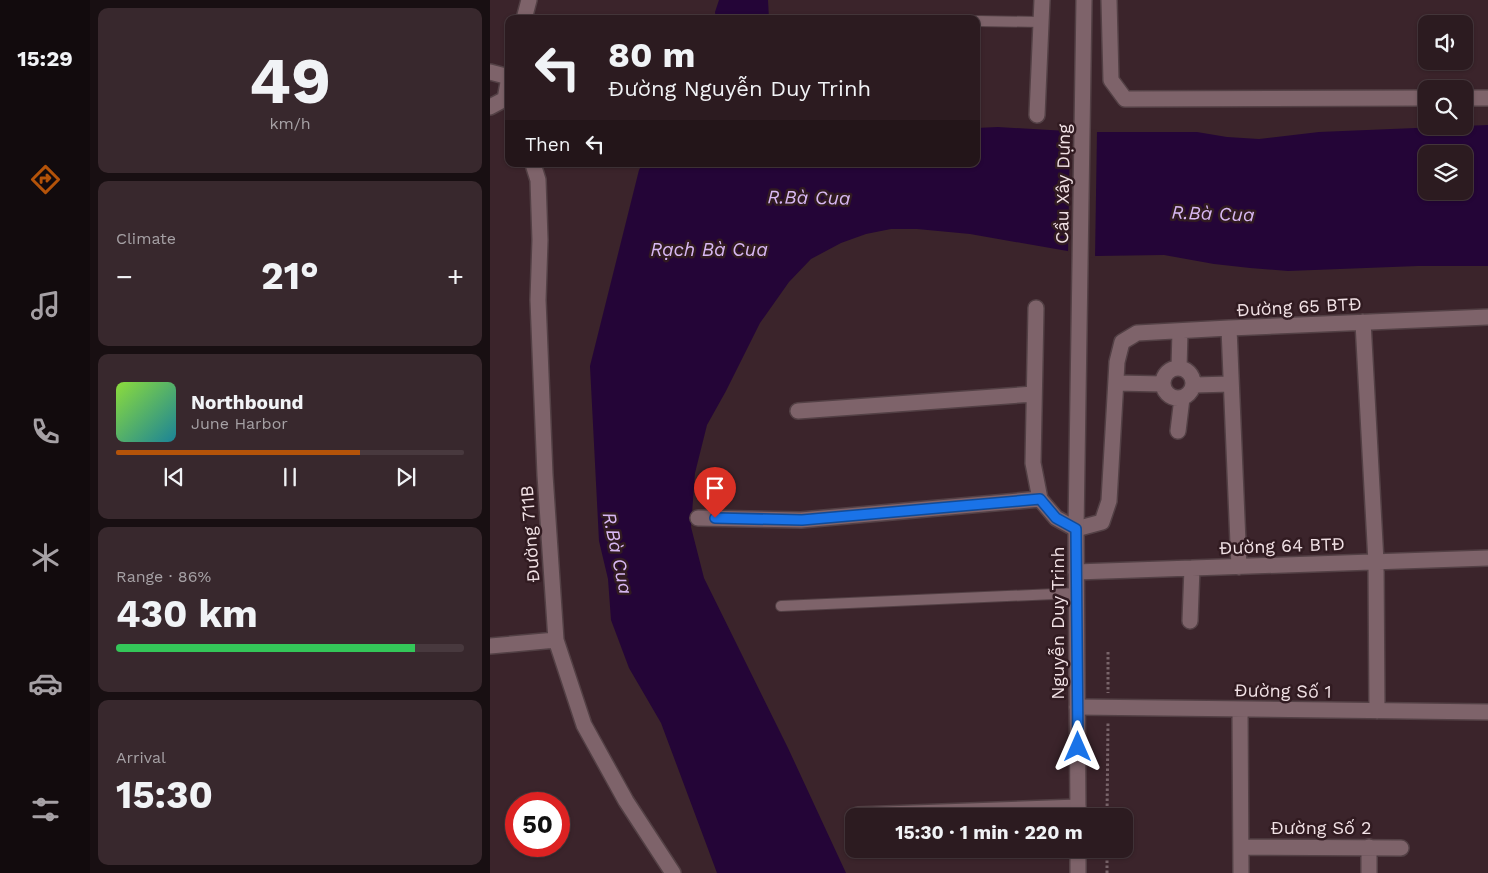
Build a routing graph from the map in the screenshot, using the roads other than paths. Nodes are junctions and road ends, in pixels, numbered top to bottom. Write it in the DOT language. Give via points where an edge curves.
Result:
graph roads {
  1 [pos="529,0"];
  2 [pos="1042,0"];
  3 [pos="1084,0"];
  4 [pos="1109,0"];
  5 [pos="525,15"];
  6 [pos="980,21"];
  7 [pos="1041,22"];
  8 [pos="490,72"];
  9 [pos="505,75"];
  10 [pos="1418,98"];
  11 [pos="1473,98"];
  12 [pos="1488,98"];
  13 [pos="505,103"];
  14 [pos="490,107"];
  15 [pos="1037,115"];
  16 [pos="534,167"];
  17 [pos="1080,279"];
  18 [pos="1036,308"];
  19 [pos="1488,317"];
  20 [pos="1363,322"];
  21 [pos="1229,328"];
  22 [pos="1180,331"];
  23 [pos="1179,368"];
  24 [pos="1116,383"];
  25 [pos="1163,384"];
  26 [pos="1231,384"];
  27 [pos="1194,385"];
  28 [pos="1034,394"];
  29 [pos="1182,398"];
  30 [pos="798,411"];
  31 [pos="1178,432"];
  32 [pos="1040,499"];
  33 [pos="698,518"];
  34 [pos="1076,529"];
  35 [pos="1488,558"];
  36 [pos="1376,562"];
  37 [pos="1239,566"];
  38 [pos="1192,568"];
  39 [pos="1076,572"];
  40 [pos="1077,593"];
  41 [pos="781,606"];
  42 [pos="1190,621"];
  43 [pos="556,640"];
  44 [pos="490,646"];
  45 [pos="1077,707"];
  46 [pos="1240,709"];
  47 [pos="1377,711"];
  48 [pos="1488,712"];
  49 [pos="1078,808"];
  50 [pos="1242,847"];
  51 [pos="1369,847"];
  52 [pos="1400,848"];
  53 [pos="1078,858"];
  54 [pos="673,873"];
  55 [pos="1078,873"];
  56 [pos="1242,873"];
  57 [pos="1369,873"];
  1 -- 5 [label="street"];
  2 -- 7 [label="street"];
  3 -- 17 [label="street, Cầu Xây Dựng"];
  4 -- 10 [label="street" via="1111,80 1125,99"];
  6 -- 7 [label="lane"];
  7 -- 15 [label="street"];
  8 -- 9 [label="street"];
  11 -- 12 [label="street"];
  13 -- 14 [label="street"];
  16 -- 43 [label="street, Đường 711B" via="538,180 540,240 538,300 544,475"];
  17 -- 34 [label="street, Nguyễn Duy Trinh"];
  18 -- 28 [label="street"];
  19 -- 20 [label="street, Đường 65 BTĐ"];
  20 -- 21 [label="street, Đường 65 BTĐ"];
  20 -- 36 [label="street"];
  21 -- 22 [label="street"];
  21 -- 26 [label="street, Đường 65 BTĐ"];
  22 -- 23 [label="street"];
  22 -- 24 [label="street" via="1137,333 1122,342"];
  23 -- 25 [label="street" via="1171,369"];
  23 -- 27 [label="street" via="1187,370"];
  24 -- 25 [label="street"];
  24 -- 34 [label="street" via="1109,501 1102,522"];
  25 -- 29 [label="street" via="1173,398"];
  26 -- 27 [label="street"];
  26 -- 37 [label="street, Đường 65 BTĐ"];
  27 -- 29 [label="street"];
  28 -- 30 [label="street"];
  28 -- 32 [label="street" via="1033,463"];
  29 -- 31 [label="street"];
  32 -- 33 [label="street" via="802,520"];
  32 -- 34 [label="street" via="1056,518"];
  34 -- 39 [label="street, Nguyễn Duy Trinh"];
  35 -- 36 [label="street, Đường 64 BTĐ"];
  36 -- 37 [label="street, Đường 64 BTĐ"];
  36 -- 47 [label="street"];
  37 -- 38 [label="street, Đường 64 BTĐ"];
  38 -- 39 [label="street, Đường 64 BTĐ"];
  38 -- 42 [label="street"];
  39 -- 40 [label="street, Nguyễn Duy Trinh"];
  40 -- 41 [label="lane"];
  40 -- 45 [label="street, Nguyễn Duy Trinh"];
  43 -- 44 [label="street"];
  43 -- 54 [label="street, Đường 711B" via="584,724 626,801"];
  45 -- 46 [label="street, Đường Số 1"];
  45 -- 49 [label="street, Nguyễn Duy Trinh"];
  46 -- 47 [label="street, Đường Số 1"];
  46 -- 50 [label="street"];
  47 -- 48 [label="street, Đường Số 1"];
  50 -- 51 [label="street, Đường Số 2"];
  50 -- 56 [label="street"];
  51 -- 52 [label="street, Đường Số 2"];
  51 -- 57 [label="street"];
  53 -- 55 [label="street"];
}
